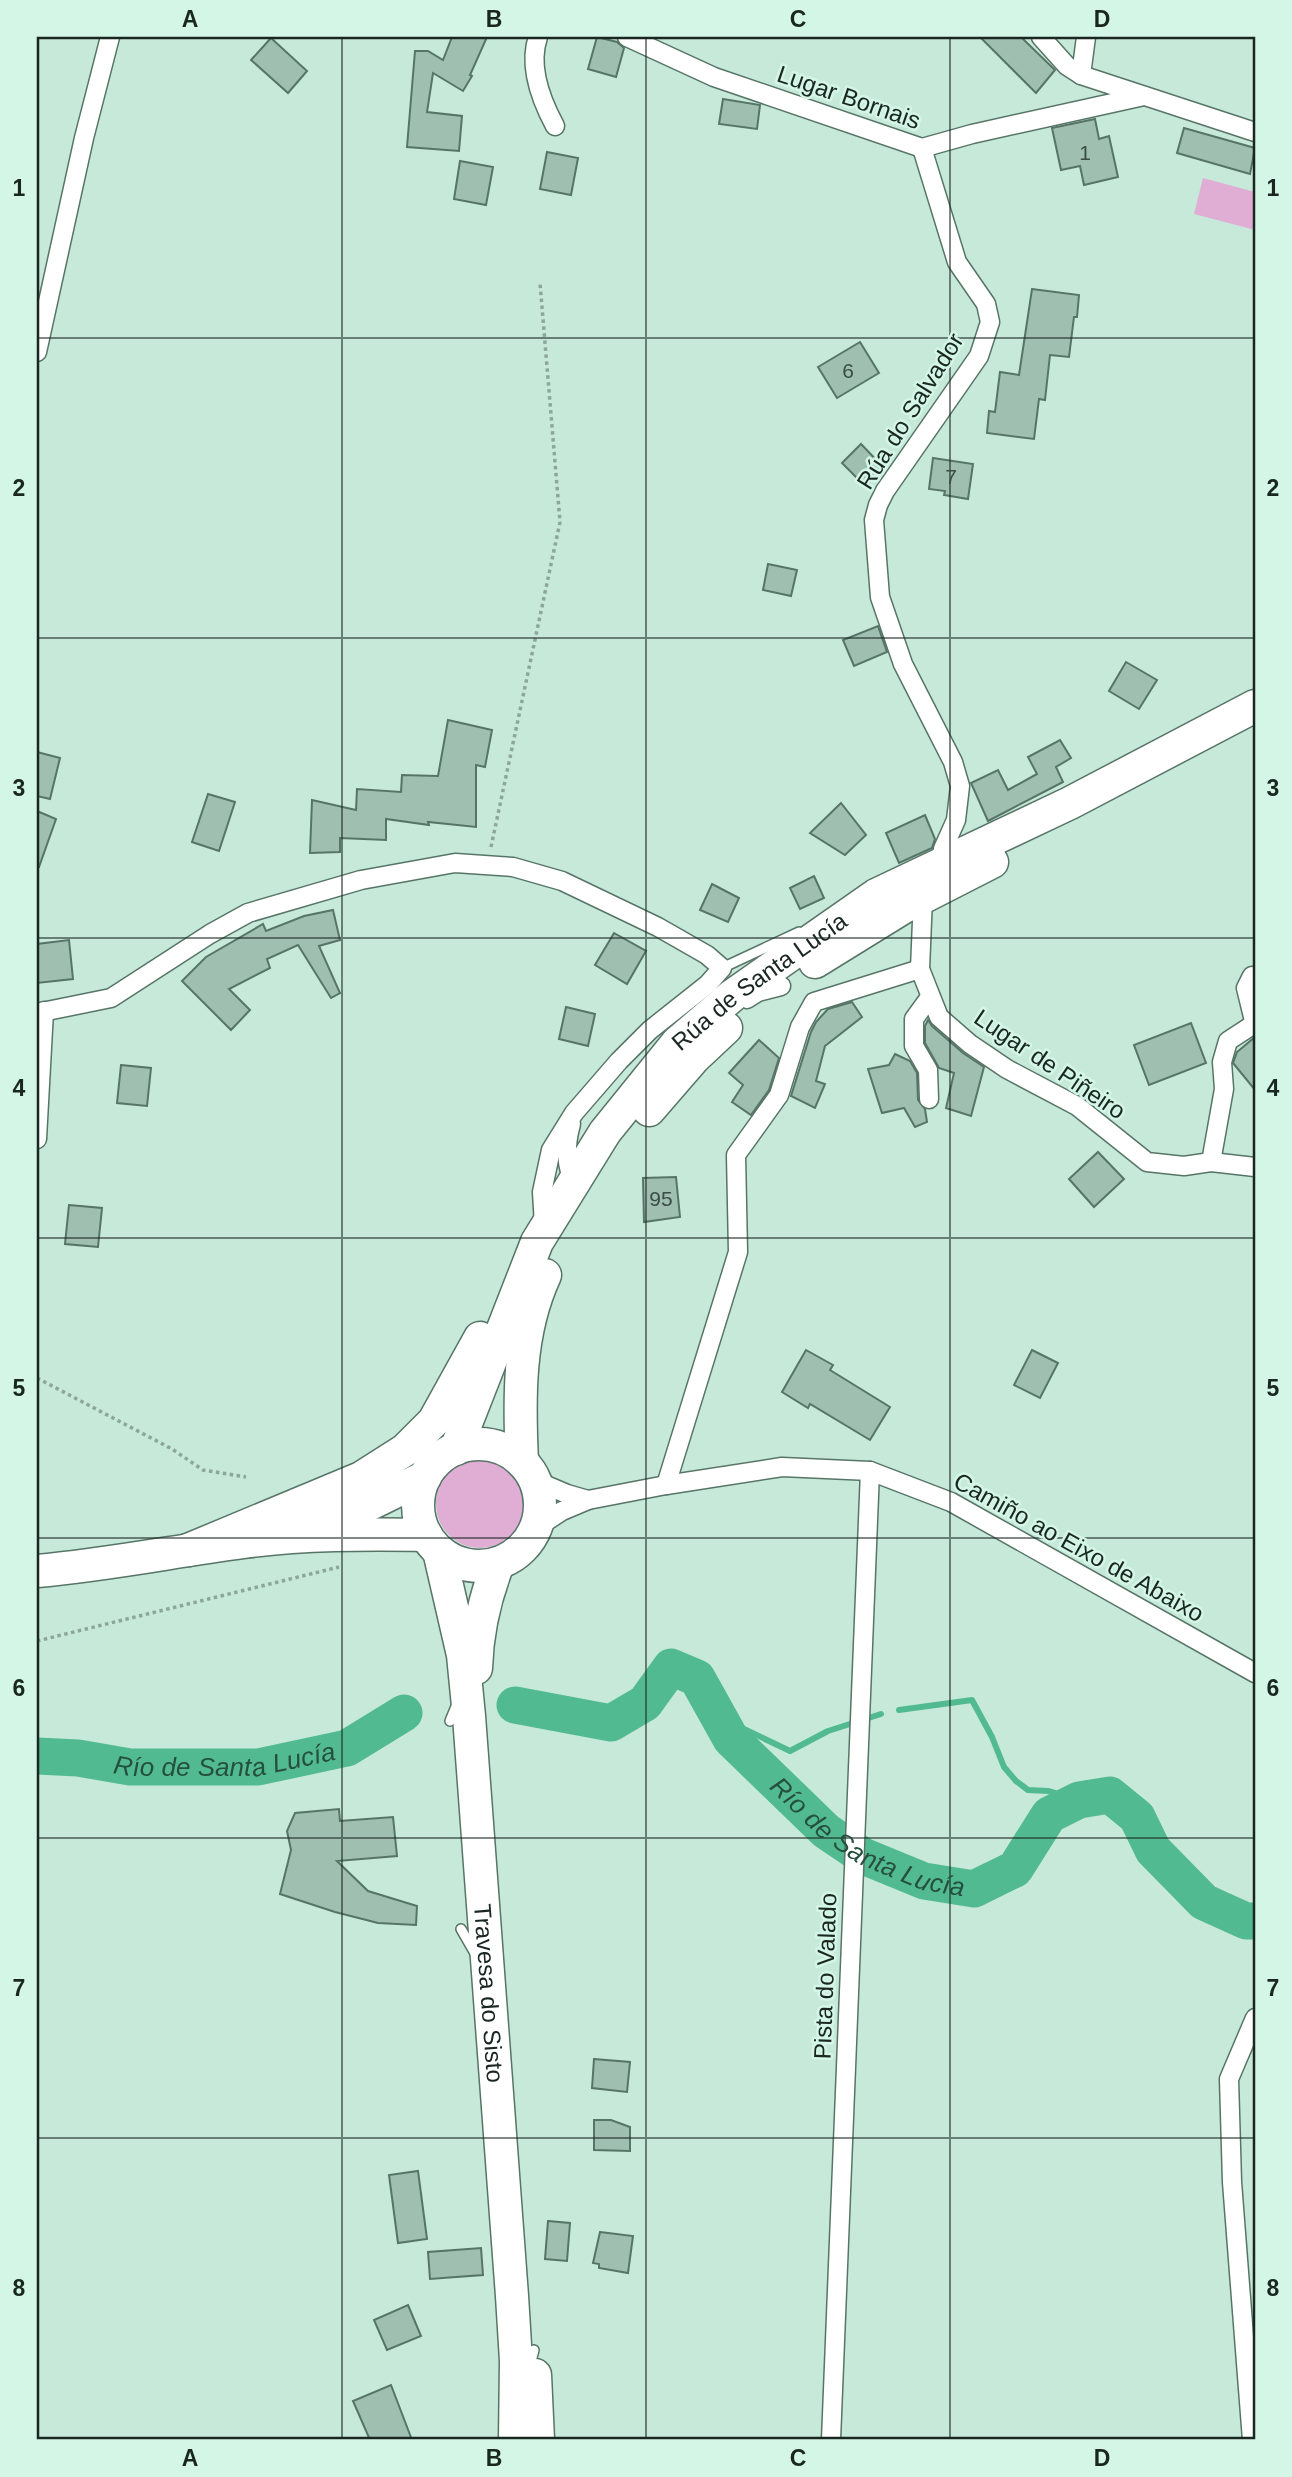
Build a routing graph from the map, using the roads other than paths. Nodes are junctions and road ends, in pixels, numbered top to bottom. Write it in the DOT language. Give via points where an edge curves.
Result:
graph roads {
  1 [pos="110,37"];
  2 [pos="538,37"];
  3 [pos="627,37"];
  4 [pos="1041,37"];
  5 [pos="1086,37"];
  6 [pos="1081,75"];
  7 [pos="1144,96"];
  8 [pos="555,126"];
  9 [pos="1255,132"];
  10 [pos="922,148"];
  11 [pos="37,352"];
  12 [pos="1255,706"];
  13 [pos="1255,722"];
  14 [pos="941,863"];
  15 [pos="876,895"];
  16 [pos="923,897"];
  17 [pos="821,921"];
  18 [pos="810,926"];
  19 [pos="722,968"];
  20 [pos="920,969"];
  21 [pos="1252,976"];
  22 [pos="781,986"];
  23 [pos="930,997"];
  24 [pos="40,1012"];
  25 [pos="1254,1024"];
  26 [pos="929,1099"];
  27 [pos="574,1114"];
  28 [pos="37,1139"];
  29 [pos="548,1161"];
  30 [pos="1211,1162"];
  31 [pos="1255,1167"];
  32 [pos="573,1186"];
  33 [pos="545,1229"];
  34 [pos="528,1264"];
  35 [pos="536,1294"];
  36 [pos="456,1449"];
  37 [pos="528,1471"];
  38 [pos="870,1471"];
  39 [pos="425,1477"];
  40 [pos="666,1485"];
  41 [pos="588,1500"];
  42 [pos="536,1528"];
  43 [pos="246,1541"];
  44 [pos="432,1543"];
  45 [pos="188,1550"];
  46 [pos="498,1564"];
  47 [pos="43,1570"];
  48 [pos="1255,1673"];
  49 [pos="465,1675"];
  50 [pos="450,1721"];
  51 [pos="461,1929"];
  52 [pos="477,1967"];
  53 [pos="478,1980"];
  54 [pos="1255,2018"];
  55 [pos="512,2297"];
  56 [pos="534,2350"];
  57 [pos="515,2425"];
  58 [pos="505,2440"];
  59 [pos="524,2440"];
  60 [pos="538,2440"];
  61 [pos="831,2440"];
  62 [pos="1252,2440"];
  1 -- 11 [label="street"];
  2 -- 8 [label="street" via="536,74"];
  3 -- 10 [label="street, Lugar Bornais" via="714,77"];
  4 -- 6 [label="street"];
  5 -- 6 [label="street"];
  6 -- 7 [label="street"];
  7 -- 9 [label="street"];
  7 -- 10 [label="street, Lugar Bornais"];
  10 -- 14 [label="street, Rúa do Salvador" via="957,262 986,304 990,322 979,356 886,491 874,520 880,597 903,664 953,762 960,786 956,820"];
  12 -- 14 [label="highway, Rúa de Santa Lucía" via="1070,803"];
  13 -- 16 [label="highway, Rúa de Santa Lucía"];
  14 -- 15 [label="highway, Rúa de Santa Lucía"];
  15 -- 17 [label="lane"];
  15 -- 32 [label="highway, Rúa de Santa Lucía" via="733,995 677,1043 606,1132"];
  16 -- 20 [label="street, Lugar de Piñeiro"];
  16 -- 22 [label="highway, Rúa de Santa Lucía"];
  18 -- 19 [label="lane"];
  19 -- 24 [label="street" via="658,927 562,881 513,867 455,863 361,880 248,914 111,998"];
  19 -- 27 [label="street" via="650,1030"];
  20 -- 23 [label="street, Lugar de Piñeiro"];
  20 -- 40 [label="street" via="814,1002 800,1027 779,1096 736,1155 738,1252"];
  21 -- 25 [label="street" via="1246,988"];
  22 -- 32 [label="street" via="758,992 732,1007 705,1031 634,1108 587,1176"];
  22 -- 35 [label="highway, Rúa de Santa Lucía" via="745,1011 694,1058 621,1142 564,1234"];
  23 -- 26 [label="street" via="914,1019 914,1046 928,1070"];
  23 -- 30 [label="street, Lugar de Piñeiro" via="939,1017 970,1044 1077,1106 1147,1162 1184,1166"];
  24 -- 28 [label="street"];
  25 -- 30 [label="street" via="1228,1041"];
  27 -- 29 [label="street"];
  27 -- 32 [label="street" via="566,1154"];
  29 -- 32 [label="street" via="553,1178"];
  29 -- 33 [label="street" via="542,1192"];
  30 -- 31 [label="street, Lugar de Piñeiro"];
  32 -- 33 [label="highway, Rúa de Santa Lucía"];
  32 -- 35 [label="street" via="576,1190 543,1254"];
  33 -- 34 [label="highway, Rúa de Santa Lucía"];
  34 -- 36 [label="highway, Rúa de Santa Lucía"];
  34 -- 45 [label="highway" via="502,1294 434,1421 405,1450 361,1478"];
  35 -- 37 [label="highway, Rúa de Santa Lucía" via="520,1380"];
  36 -- 37 [label="highway" via="491,1446 507,1452"];
  36 -- 39 [label="highway" via="438,1460"];
  37 -- 41 [label="street" via="567,1494"];
  37 -- 42 [label="highway" via="540,1504"];
  38 -- 40 [label="street, Camiño ao Eixo de Abaixo" via="782,1467"];
  38 -- 48 [label="street, Camiño ao Eixo de Abaixo" via="951,1502"];
  38 -- 61 [label="street, Pista do Valado"];
  39 -- 43 [label="highway" via="358,1510"];
  39 -- 44 [label="highway" via="419,1516"];
  40 -- 41 [label="street, Camiño ao Eixo de Abaixo"];
  41 -- 42 [label="street"];
  42 -- 46 [label="highway" via="527,1544"];
  43 -- 44 [label="highway" via="322,1535"];
  43 -- 45 [label="highway"];
  44 -- 46 [label="highway" via="456,1562"];
  44 -- 49 [label="highway, Travesa do Sisto" via="457,1627"];
  45 -- 47 [label="highway"];
  46 -- 56 [label="highway, Travesa do Sisto" via="480,1628 476,1671 511,2126"];
  49 -- 50 [label="lane"];
  49 -- 55 [label="highway, Travesa do Sisto"];
  51 -- 52 [label="lane" via="476,1954"];
  53 -- 55 [label="lane" via="501,2272"];
  54 -- 62 [label="street" via="1229,2079"];
  55 -- 57 [label="highway, Travesa do Sisto"];
  56 -- 59 [label="lane" via="526,2382"];
  56 -- 60 [label="highway, Travesa do Sisto"];
  57 -- 58 [label="lane"];
}
